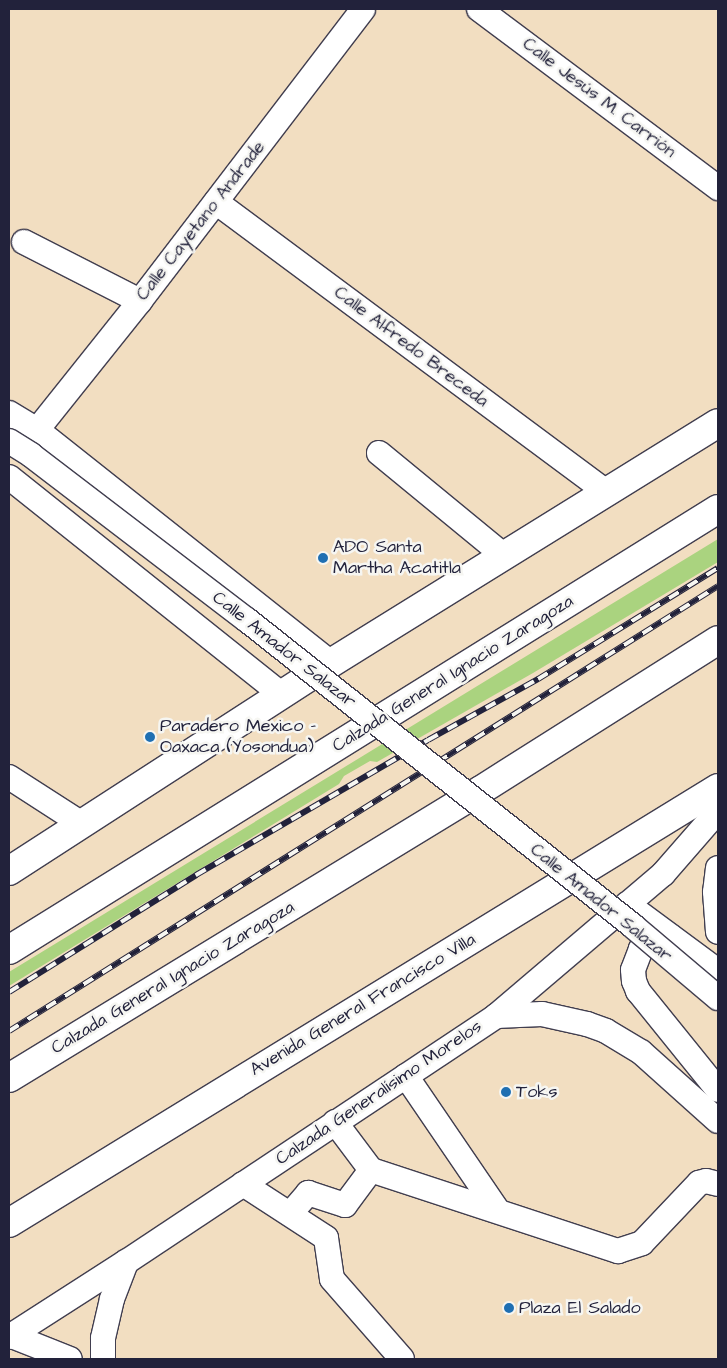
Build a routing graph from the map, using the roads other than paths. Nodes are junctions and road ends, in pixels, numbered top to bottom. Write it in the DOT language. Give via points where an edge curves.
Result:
graph roads {
  1 [pos="363,9"];
  2 [pos="479,9"];
  3 [pos="718,188"];
  4 [pos="216,202"];
  5 [pos="24,242"];
  6 [pos="140,301"];
  7 [pos="9,413"];
  8 [pos="718,423"];
  9 [pos="37,430"];
  10 [pos="9,441"];
  11 [pos="379,453"];
  12 [pos="9,477"];
  13 [pos="606,492"];
  14 [pos="718,509"];
  15 [pos="503,555"];
  16 [pos="718,640"];
  17 [pos="331,662"];
  18 [pos="282,695"];
  19 [pos="9,777"];
  20 [pos="718,788"];
  21 [pos="718,811"];
  22 [pos="82,824"];
  23 [pos="13,863"];
  24 [pos="718,868"];
  25 [pos="627,904"];
  26 [pos="718,932"];
  27 [pos="670,936"];
  28 [pos="9,950"];
  29 [pos="718,971"];
  30 [pos="718,998"];
  31 [pos="496,1016"];
  32 [pos="406,1076"];
  33 [pos="9,1078"];
  34 [pos="718,1090"];
  35 [pos="718,1121"];
  36 [pos="336,1122"];
  37 [pos="371,1170"];
  38 [pos="243,1184"];
  39 [pos="718,1184"];
  40 [pos="498,1212"];
  41 [pos="290,1214"];
  42 [pos="9,1223"];
  43 [pos="126,1262"];
  44 [pos="10,1336"];
  45 [pos="70,1359"];
  46 [pos="103,1359"];
  47 [pos="402,1359"];
  1 -- 4 [label="street, Calle Cayetano Andrade"];
  2 -- 3 [label="street, Calle Jesús M. Carrión"];
  4 -- 6 [label="street, Calle Cayetano Andrade"];
  4 -- 13 [label="street, Calle Alfredo Breceda"];
  5 -- 6 [label="street"];
  6 -- 9 [label="street, Calle Cayetano Andrade"];
  7 -- 9 [label="street, Calle Amador Salazar"];
  8 -- 13 [label="main road"];
  9 -- 17 [label="street, Calle Amador Salazar"];
  10 -- 30 [label="street, Calle Amador Salazar, bridge" via="247,620 634,927"];
  11 -- 15 [label="street"];
  12 -- 18 [label="street, Calle Amador Salazar"];
  13 -- 15 [label="main road"];
  14 -- 28 [label="main road, Calzada General Ignacio Zaragoza"];
  15 -- 17 [label="main road"];
  16 -- 33 [label="main road, Calzada General Ignacio Zaragoza" via="481,790"];
  17 -- 18 [label="main road"];
  18 -- 22 [label="main road"];
  19 -- 22 [label="street"];
  20 -- 42 [label="main road, Avenida General Francisco Villa"];
  21 -- 25 [label="street, Calzada Generalísimo Morelos" via="663,874"];
  22 -- 23 [label="main road"];
  24 -- 26 [label="street" via="715,902"];
  25 -- 27 [label="street"];
  25 -- 31 [label="street, Calzada Generalísimo Morelos"];
  27 -- 29 [label="street"];
  27 -- 34 [label="street" via="654,940 641,949 633,970 634,981 638,991"];
  31 -- 32 [label="street, Calzada Generalísimo Morelos"];
  31 -- 35 [label="street" via="542,1014 606,1031 641,1052"];
  32 -- 36 [label="street, Calzada Generalísimo Morelos"];
  32 -- 40 [label="street"];
  36 -- 37 [label="street"];
  36 -- 38 [label="street, Calzada Generalísimo Morelos"];
  37 -- 40 [label="street"];
  37 -- 41 [label="street" via="345,1205 308,1193"];
  38 -- 41 [label="street"];
  38 -- 43 [label="street, Calzada Generalísimo Morelos"];
  39 -- 40 [label="street" via="699,1183 642,1243 618,1251"];
  41 -- 47 [label="street" via="326,1238 332,1279"];
  43 -- 44 [label="street, Calzada Generalísimo Morelos"];
  43 -- 46 [label="street" via="112,1299 103,1338"];
  44 -- 45 [label="street"];
}
